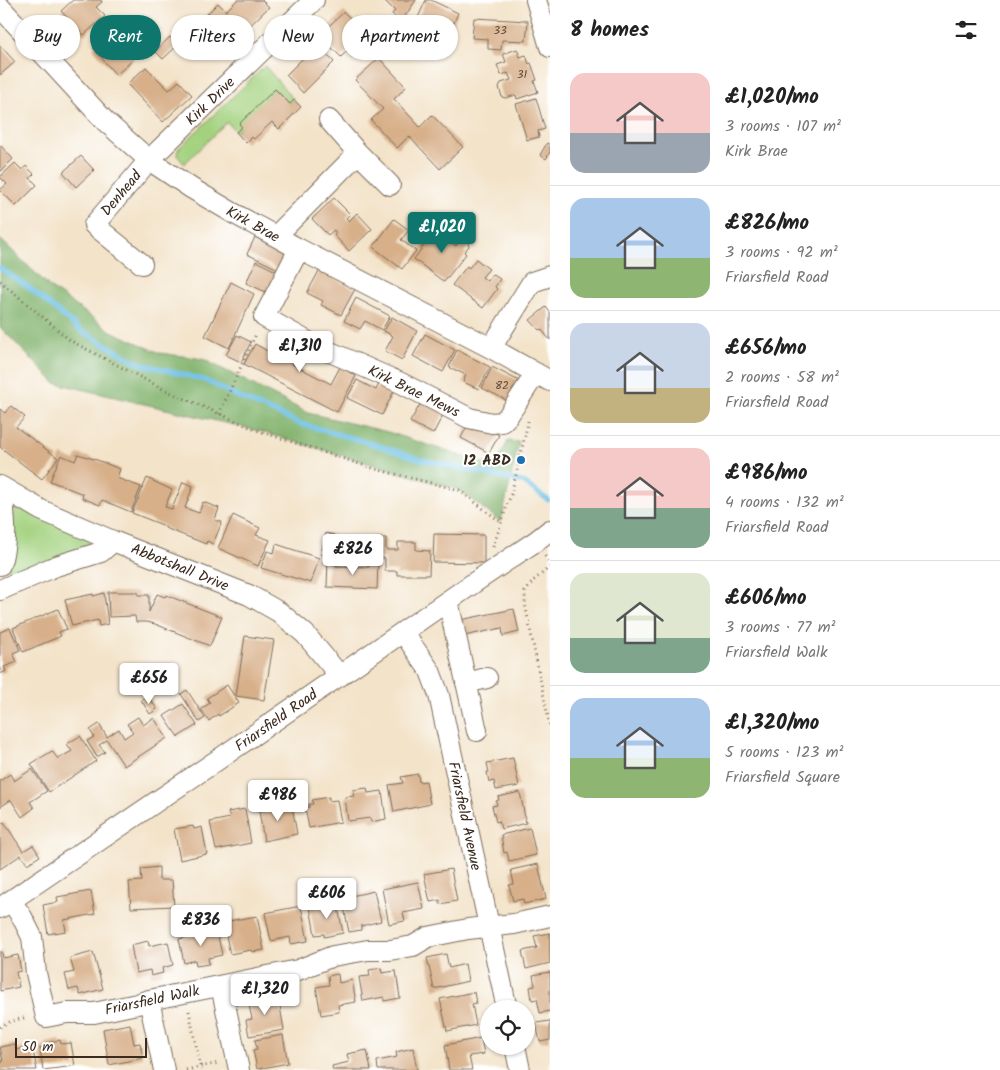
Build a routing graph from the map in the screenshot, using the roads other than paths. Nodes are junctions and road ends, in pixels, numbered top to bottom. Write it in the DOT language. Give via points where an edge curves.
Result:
graph roads {
  1 [pos="314,0"];
  2 [pos="536,0"];
  3 [pos="1,10"];
  4 [pos="550,47"];
  5 [pos="329,120"];
  6 [pos="358,153"];
  7 [pos="149,160"];
  8 [pos="390,185"];
  9 [pos="276,236"];
  10 [pos="299,249"];
  11 [pos="142,264"];
  12 [pos="550,276"];
  13 [pos="491,348"];
  14 [pos="543,377"];
  15 [pos="1,487"];
  16 [pos="550,530"];
  17 [pos="113,541"];
  18 [pos="0,565"];
  19 [pos="0,590"];
  20 [pos="448,601"];
  21 [pos="403,632"];
  22 [pos="340,676"];
  23 [pos="487,678"];
  24 [pos="466,683"];
  25 [pos="477,731"];
  26 [pos="5,904"];
  27 [pos="550,916"];
  28 [pos="489,927"];
  29 [pos="221,986"];
  30 [pos="149,1000"];
  31 [pos="505,1000"];
  32 [pos="517,1055"];
  33 [pos="238,1065"];
  34 [pos="164,1070"];
  35 [pos="520,1070"];
  1 -- 7 [label="street, Kirk Drive"];
  2 -- 4 [label="street"];
  3 -- 7 [label="street, Kirk Brae" via="105,121"];
  5 -- 6 [label="street"];
  6 -- 8 [label="street"];
  6 -- 9 [label="street"];
  7 -- 9 [label="street, Kirk Brae"];
  7 -- 11 [label="street, Denhead" via="94,225"];
  9 -- 10 [label="street, Kirk Brae"];
  10 -- 13 [label="street, Kirk Brae"];
  10 -- 14 [label="street, Kirk Brae Mews" via="264,317 312,344 401,383 469,418 492,423 502,422"];
  12 -- 13 [label="street" via="532,282"];
  13 -- 14 [label="street, Kirk Brae"];
  15 -- 17 [label="street, Abbotshall Drive" via="41,510"];
  15 -- 18 [label="street" via="6,531"];
  16 -- 20 [label="street, Friarsfield Road"];
  17 -- 19 [label="street" via="101,552 56,566"];
  17 -- 22 [label="street, Abbotshall Drive" via="249,595 279,612 305,634"];
  20 -- 21 [label="street, Friarsfield Road"];
  20 -- 24 [label="street"];
  21 -- 22 [label="street, Friarsfield Road"];
  21 -- 28 [label="street, Friarsfield Avenue" via="430,671 439,695"];
  22 -- 26 [label="street, Friarsfield Road"];
  23 -- 24 [label="street"];
  24 -- 25 [label="street"];
  26 -- 30 [label="street, Friarsfield Walk" via="22,917 32,937 46,1017 94,1013"];
  27 -- 28 [label="street, Friarsfield Walk"];
  28 -- 29 [label="street, Friarsfield Walk" via="428,937 413,946 333,956 298,970"];
  28 -- 31 [label="street, Friarsfield Avenue"];
  29 -- 30 [label="street, Friarsfield Walk"];
  29 -- 33 [label="street"];
  30 -- 34 [label="street"];
  32 -- 35 [label="street"];
}
